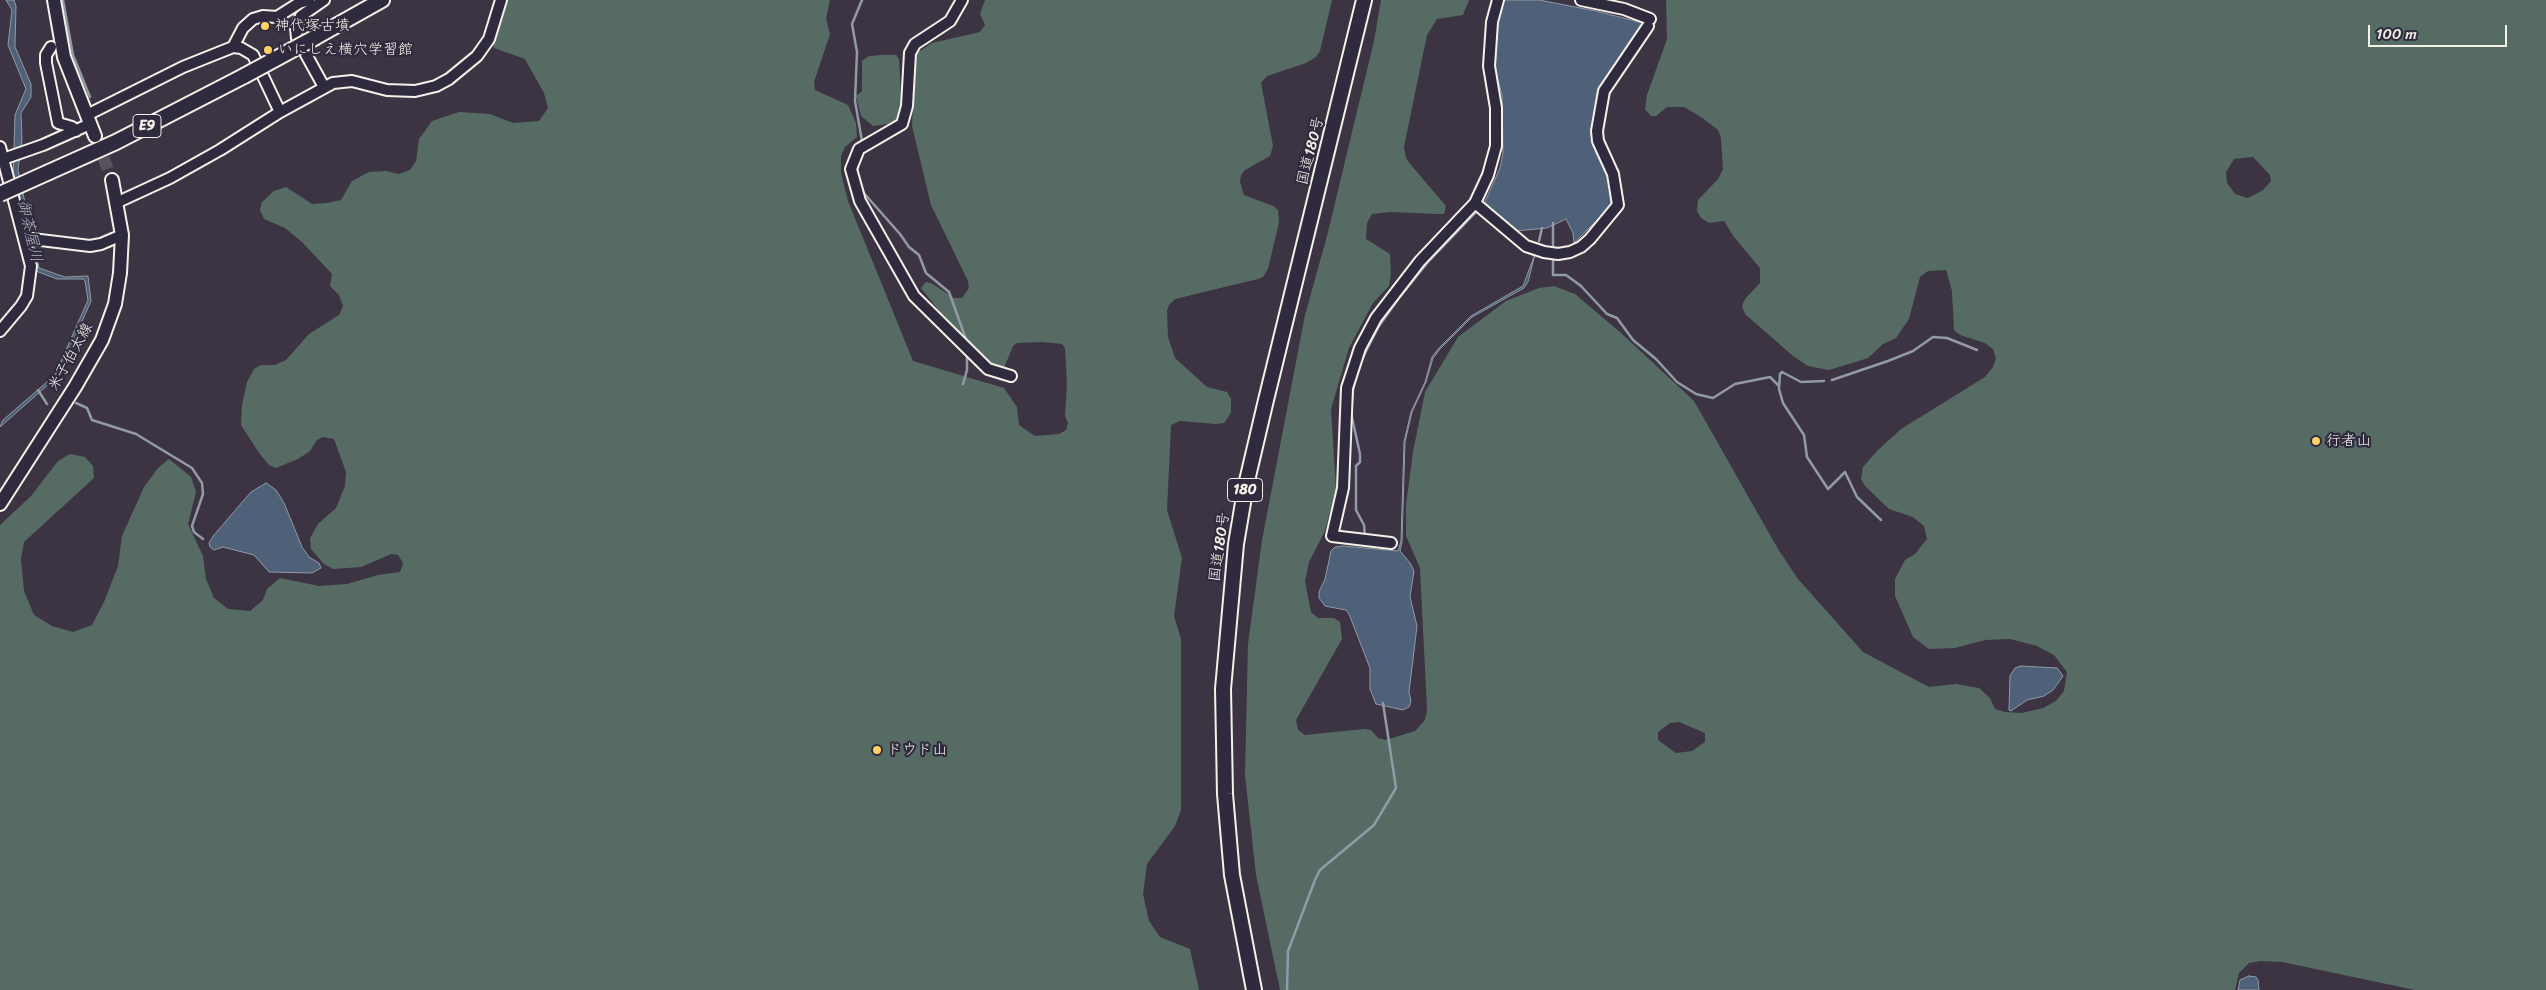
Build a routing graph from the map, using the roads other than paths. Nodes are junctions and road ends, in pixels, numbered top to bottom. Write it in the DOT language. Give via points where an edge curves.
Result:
graph roads {
  1 [pos="54,0"];
  2 [pos="309,0"];
  3 [pos="323,0"];
  4 [pos="382,0"];
  5 [pos="501,0"];
  6 [pos="962,0"];
  7 [pos="1364,0"];
  8 [pos="1498,0"];
  9 [pos="1581,0"];
  10 [pos="52,47"];
  11 [pos="233,47"];
  12 [pos="64,57"];
  13 [pos="46,69"];
  14 [pos="324,87"];
  15 [pos="280,112"];
  16 [pos="91,125"];
  17 [pos="76,131"];
  18 [pos="0,147"];
  19 [pos="3,159"];
  20 [pos="112,180"];
  21 [pos="0,194"];
  22 [pos="118,202"];
  23 [pos="1475,203"];
  24 [pos="122,235"];
  25 [pos="30,239"];
  26 [pos="0,331"];
  27 [pos="1011,376"];
  28 [pos="0,504"];
  29 [pos="1391,542"];
  30 [pos="1254,990"];
  1 -- 12 [label="main road"];
  2 -- 11 [label="street" via="278,17 253,19 243,28"];
  3 -- 14 [label="street" via="301,16 296,28 297,38"];
  4 -- 21 [label="highway, E9, bridge" via="125,138"];
  5 -- 14 [label="street" via="489,39 478,56 436,86 403,91 352,81"];
  6 -- 27 [label="street" via="950,21 915,44 910,53 907,106 902,124 859,150 851,169 860,201 914,296 988,369"];
  7 -- 30 [label="highway, 国道180号 / 180" via="1248,475 1235,553 1222,689 1225,794 1232,876"];
  8 -- 23 [label="street" via="1492,22 1489,66 1496,108 1496,146 1490,170"];
  9 -- 23 [label="street" via="1624,9 1649,22 1604,91 1597,131 1598,141 1613,174 1618,206 1581,247 1558,254 1526,246"];
  10 -- 13 [label="street" via="46,55"];
  11 -- 15 [label="street" via="252,55"];
  11 -- 16 [label="street" via="183,67"];
  12 -- 13 [label="street"];
  12 -- 16 [label="main road"];
  13 -- 17 [label="street" via="59,125"];
  14 -- 15 [label="street"];
  15 -- 22 [label="street" via="170,178"];
  16 -- 17 [label="street"];
  17 -- 19 [label="street"];
  18 -- 19 [label="street"];
  19 -- 25 [label="street"];
  20 -- 22 [label="main road, 米子伯太線"];
  22 -- 24 [label="main road, 米子伯太線"];
  23 -- 29 [label="street" via="1420,261 1391,299 1367,335 1351,372 1345,402 1343,488 1332,536"];
  24 -- 25 [label="street" via="90,246"];
  24 -- 28 [label="main road, 米子伯太線" via="114,304 102,340"];
  25 -- 26 [label="street" via="29,288 21,306"];
}
